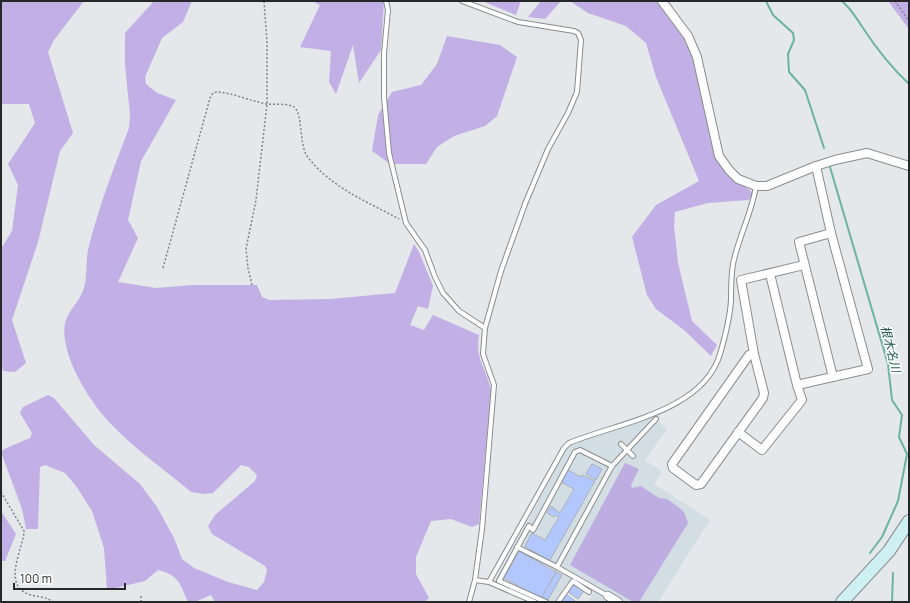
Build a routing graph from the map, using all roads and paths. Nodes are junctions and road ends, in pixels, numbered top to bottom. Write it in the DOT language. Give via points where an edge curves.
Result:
graph roads {
  1 [pos="264,1"];
  2 [pos="386,1"];
  3 [pos="462,1"];
  4 [pos="662,1"];
  5 [pos="895,1"];
  6 [pos="909,21"];
  7 [pos="267,104"];
  8 [pos="816,166"];
  9 [pos="909,166"];
  10 [pos="756,186"];
  11 [pos="406,223"];
  12 [pos="831,233"];
  13 [pos="804,265"];
  14 [pos="163,268"];
  15 [pos="770,274"];
  16 [pos="252,285"];
  17 [pos="485,328"];
  18 [pos="754,354"];
  19 [pos="833,378"];
  20 [pos="797,385"];
  21 [pos="656,419"];
  22 [pos="738,432"];
  23 [pos="621,444"];
  24 [pos="627,450"];
  25 [pos="633,456"];
  26 [pos="612,466"];
  27 [pos="1,492"];
  28 [pos="909,521"];
  29 [pos="906,535"];
  30 [pos="517,547"];
  31 [pos="557,566"];
  32 [pos="475,580"];
  33 [pos="489,582"];
  34 [pos="589,592"];
  35 [pos="141,595"];
  36 [pos="608,596"];
  37 [pos="53,602"];
  38 [pos="141,602"];
  39 [pos="469,602"];
  40 [pos="535,602"];
  41 [pos="546,602"];
  42 [pos="558,602"];
  43 [pos="618,602"];
  44 [pos="842,602"];
  1 -- 7 [label="path"];
  2 -- 11 [label="lane" via="388,10 384,97 389,153"];
  3 -- 17 [label="lane" via="518,22 574,31 581,40 577,92 548,149 525,204 501,271"];
  4 -- 10 [label="street" via="688,36 697,57 719,156 738,179"];
  5 -- 6 [label="path"];
  7 -- 11 [label="path" via="293,106 298,111 301,141 306,154 325,176 338,186"];
  7 -- 14 [label="path" via="222,92 212,94"];
  7 -- 16 [label="path" via="257,193 246,249"];
  8 -- 9 [label="street" via="867,154"];
  8 -- 10 [label="street" via="767,186"];
  8 -- 12 [label="street"];
  10 -- 33 [label="lane" via="734,263 729,316 720,355 711,372 689,394 661,410 569,443"];
  11 -- 17 [label="lane" via="425,250 443,292 459,312"];
  12 -- 13 [label="street" via="798,242"];
  12 -- 19 [label="street" via="868,369"];
  13 -- 15 [label="street"];
  13 -- 19 [label="street"];
  15 -- 18 [label="street" via="741,280"];
  15 -- 20 [label="street"];
  17 -- 32 [label="lane" via="483,354 494,385 482,529"];
  18 -- 22 [label="street" via="763,398"];
  18 -- 22 [label="street" via="749,355 672,464 672,468 696,485 701,484"];
  19 -- 20 [label="street"];
  20 -- 22 [label="street" via="802,400 762,450"];
  21 -- 24 [label="lane"];
  23 -- 24 [label="lane"];
  24 -- 25 [label="lane"];
  24 -- 26 [label="lane"];
  26 -- 30 [label="lane" via="577,450 533,530 529,526"];
  26 -- 31 [label="lane"];
  27 -- 37 [label="path" via="24,530 16,560 19,586 26,594 47,597"];
  28 -- 29 [label="main road"];
  29 -- 44 [label="main road"];
  30 -- 31 [label="lane"];
  30 -- 41 [label="lane" via="499,581"];
  31 -- 36 [label="lane"];
  32 -- 33 [label="lane"];
  32 -- 39 [label="lane"];
  33 -- 40 [label="lane"];
  34 -- 42 [label="lane" via="573,581"];
  35 -- 38 [label="path"];
  36 -- 43 [label="street"];
}
